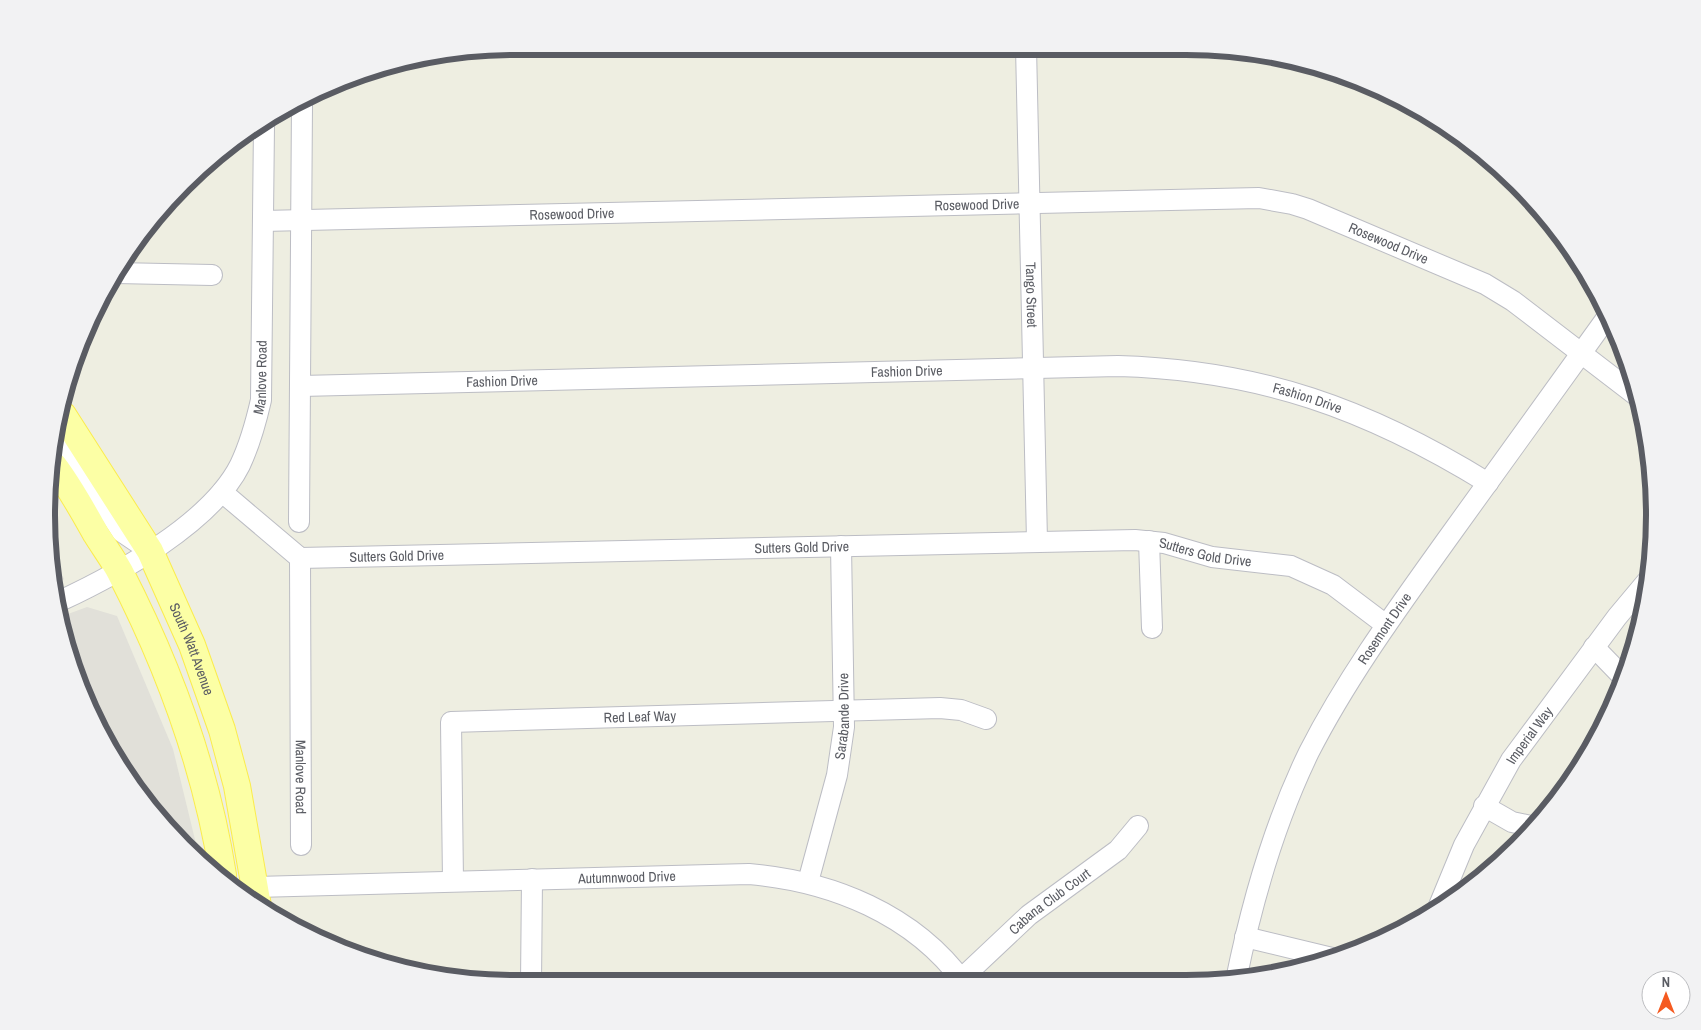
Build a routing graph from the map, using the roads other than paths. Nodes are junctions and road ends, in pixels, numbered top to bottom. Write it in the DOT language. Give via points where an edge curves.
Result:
graph roads {
  1 [pos="1026,55"];
  2 [pos="302,108"];
  3 [pos="264,130"];
  4 [pos="1029,203"];
  5 [pos="300,220"];
  6 [pos="263,221"];
  7 [pos="124,273"];
  8 [pos="212,275"];
  9 [pos="1604,322"];
  10 [pos="1582,353"];
  11 [pos="1033,368"];
  12 [pos="301,386"];
  13 [pos="1628,388"];
  14 [pos="65,419"];
  15 [pos="62,440"];
  16 [pos="57,471"];
  17 [pos="1488,483"];
  18 [pos="222,492"];
  19 [pos="299,522"];
  20 [pos="1037,541"];
  21 [pos="1149,541"];
  22 [pos="841,546"];
  23 [pos="150,551"];
  24 [pos="300,558"];
  25 [pos="120,571"];
  26 [pos="1639,591"];
  27 [pos="63,599"];
  28 [pos="1386,625"];
  29 [pos="1152,628"];
  30 [pos="1594,648"];
  31 [pos="1618,672"];
  32 [pos="844,711"];
  33 [pos="986,719"];
  34 [pos="1484,806"];
  35 [pos="1525,825"];
  36 [pos="1138,826"];
  37 [pos="300,845"];
  38 [pos="222,869"];
  39 [pos="532,879"];
  40 [pos="453,881"];
  41 [pos="808,882"];
  42 [pos="257,895"];
  43 [pos="259,897"];
  44 [pos="1442,897"];
  45 [pos="1244,937"];
  46 [pos="1319,955"];
  47 [pos="1238,972"];
  48 [pos="531,975"];
  49 [pos="956,975"];
  50 [pos="968,975"];
  1 -- 4 [label="street, Tango Street"];
  2 -- 5 [label="street"];
  3 -- 6 [label="street, Manlove Road"];
  4 -- 5 [label="street, Rosewood Drive"];
  4 -- 10 [label="street, Rosewood Drive" via="1242,197 1292,204 1486,284"];
  4 -- 11 [label="street, Tango Street"];
  5 -- 6 [label="street, Rosewood Drive"];
  5 -- 12 [label="street"];
  6 -- 18 [label="street, Manlove Road" via="261,400 252,435"];
  7 -- 8 [label="street"];
  9 -- 10 [label="street, Rosemont Drive"];
  10 -- 13 [label="street, Rosewood Drive"];
  10 -- 17 [label="street, Rosemont Drive"];
  11 -- 12 [label="street, Fashion Drive"];
  11 -- 17 [label="street, Fashion Drive" via="1159,367 1200,371 1281,388 1379,423 1447,457"];
  11 -- 20 [label="street, Tango Street"];
  12 -- 19 [label="street"];
  14 -- 23 [label="main road, South Watt Avenue"];
  15 -- 23 [label="street" via="122,532"];
  16 -- 25 [label="main road"];
  17 -- 28 [label="street, Rosemont Drive"];
  18 -- 23 [label="street, Manlove Road" via="200,515"];
  18 -- 24 [label="street"];
  20 -- 21 [label="street, Sutters Gold Drive"];
  20 -- 22 [label="street, Sutters Gold Drive"];
  21 -- 28 [label="street, Sutters Gold Drive" via="1212,557 1276,562 1305,571 1333,585"];
  21 -- 29 [label="street"];
  22 -- 24 [label="street, Sutters Gold Drive"];
  22 -- 32 [label="street, Sarabande Drive"];
  23 -- 25 [label="street, Manlove Road"];
  23 -- 42 [label="main road, South Watt Avenue" via="192,645 222,730 237,786"];
  24 -- 37 [label="street, Manlove Road"];
  25 -- 27 [label="street, Manlove Road"];
  25 -- 38 [label="main road" via="185,720 203,774"];
  26 -- 30 [label="street, Imperial Way"];
  28 -- 45 [label="street, Rosemont Drive" via="1337,700 1309,753 1269,851"];
  30 -- 31 [label="street"];
  30 -- 34 [label="street, Imperial Way" via="1525,739"];
  32 -- 33 [label="street, Red Leaf Way" via="940,708 961,710"];
  32 -- 40 [label="street, Red Leaf Way" via="451,722"];
  32 -- 41 [label="street, Sarabande Drive" via="840,759"];
  34 -- 35 [label="street" via="1512,822"];
  34 -- 44 [label="street, Imperial Way"];
  36 -- 50 [label="street, Cabana Club Court" via="1118,850 1029,915"];
  39 -- 40 [label="street, Autumnwood Drive"];
  39 -- 41 [label="street, Autumnwood Drive" via="749,874"];
  39 -- 48 [label="street"];
  40 -- 43 [label="street, Autumnwood Drive"];
  41 -- 49 [label="street, Autumnwood Drive" via="852,896 904,926 928,944"];
  45 -- 46 [label="street"];
  45 -- 47 [label="street, Rosemont Drive"];
}
